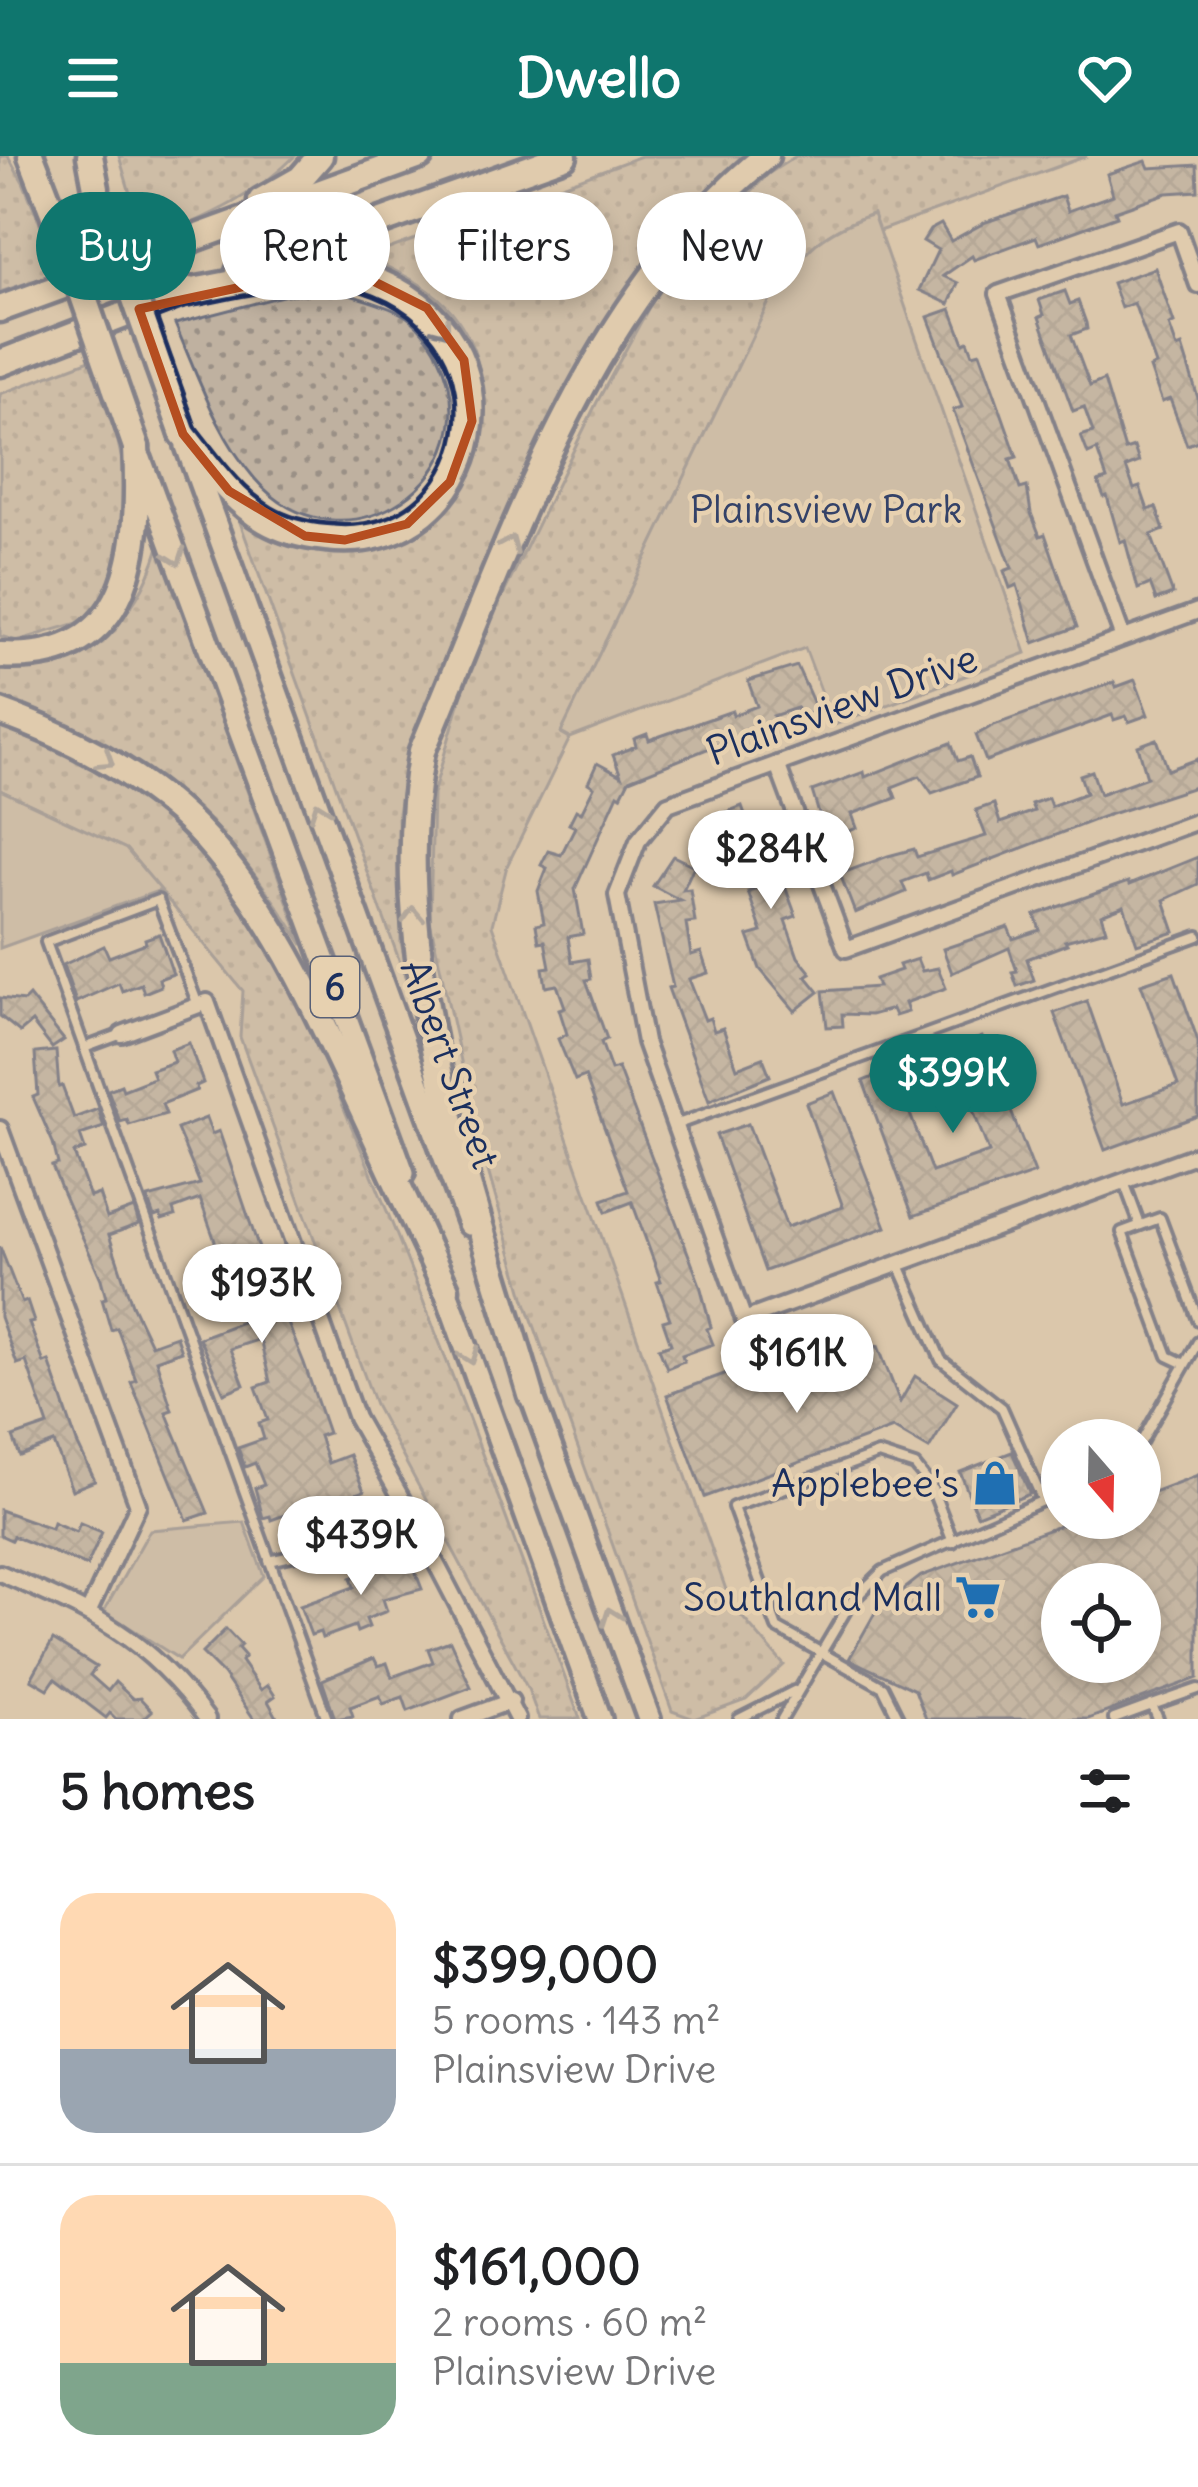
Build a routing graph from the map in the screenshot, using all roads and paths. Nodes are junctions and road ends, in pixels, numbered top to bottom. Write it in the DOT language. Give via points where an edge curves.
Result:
graph roads {
  1 [pos="32,156"];
  2 [pos="87,156"];
  3 [pos="320,156"];
  4 [pos="420,156"];
  5 [pos="564,156"];
  6 [pos="766,156"];
  7 [pos="196,236"];
  8 [pos="196,237"];
  9 [pos="1198,285"];
  10 [pos="196,287"];
  11 [pos="196,291"];
  12 [pos="36,296"];
  13 [pos="162,300"];
  14 [pos="0,309"];
  15 [pos="0,366"];
  16 [pos="183,434"];
  17 [pos="136,447"];
  18 [pos="1198,611"];
  19 [pos="1123,638"];
  20 [pos="0,655"];
  21 [pos="0,712"];
  22 [pos="777,764"];
  23 [pos="1198,821"];
  24 [pos="1198,936"];
  25 [pos="202,1003"];
  26 [pos="122,1034"];
  27 [pos="84,1048"];
  28 [pos="675,1125"];
  29 [pos="0,1129"];
  30 [pos="1198,1154"];
  31 [pos="1124,1181"];
  32 [pos="1140,1226"];
  33 [pos="898,1264"];
  34 [pos="446,1289"];
  35 [pos="1198,1320"];
  36 [pos="1198,1342"];
  37 [pos="1185,1364"];
  38 [pos="531,1395"];
  39 [pos="1154,1419"];
  40 [pos="1041,1497"];
  41 [pos="1041,1502"];
  42 [pos="412,1517"];
  43 [pos="953,1541"];
  44 [pos="305,1553"];
  45 [pos="268,1561"];
  46 [pos="0,1573"];
  47 [pos="89,1612"];
  48 [pos="820,1653"];
  49 [pos="1198,1689"];
  50 [pos="796,1690"];
  51 [pos="511,1701"];
  52 [pos="1152,1705"];
  53 [pos="207,1719"];
  54 [pos="327,1719"];
  55 [pos="462,1719"];
  56 [pos="518,1719"];
  57 [pos="600,1719"];
  58 [pos="649,1719"];
  59 [pos="739,1719"];
  60 [pos="782,1719"];
  61 [pos="899,1719"];
  62 [pos="1114,1719"];
  63 [pos="1158,1719"];
  1 -- 17 [label="highway, 6, bridge"];
  2 -- 16 [label="highway, 6, bridge"];
  3 -- 7 [label="highway" via="300,179"];
  4 -- 8 [label="highway"];
  5 -- 10 [label="highway"];
  38 -- 6 [label="highway, one-way" via="419,977 412,902 418,768 573,398 656,271 730,184"];
  9 -- 19 [label="street" via="1179,231 998,294"];
  11 -- 16 [label="highway, one-way" via="306,273 365,277 427,308 464,360 472,421 450,482 432,503 407,524 345,540 265,520"];
  12 -- 14 [label="highway"];
  13 -- 15 [label="highway"];
  38 -- 16 [label="main road, Albert Street / 6, one-way"];
  17 -- 20 [label="highway" via="136,539 111,613 45,653"];
  17 -- 34 [label="main road, Albert Street / 6, one-way"];
  18 -- 19 [label="street, Plainsview Drive"];
  19 -- 22 [label="street, Plainsview Drive"];
  21 -- 34 [label="highway, one-way" via="78,742 151,791 205,838 266,915"];
  22 -- 23 [label="street" via="845,949"];
  22 -- 28 [label="street, Plainsview Drive" via="668,804 638,841 617,896 645,1042"];
  24 -- 28 [label="lane"];
  25 -- 26 [label="street"];
  25 -- 27 [label="lane" via="158,900 46,942"];
  25 -- 42 [label="street" via="356,1418"];
  26 -- 27 [label="lane"];
  27 -- 45 [label="lane"];
  28 -- 33 [label="street, Plainsview Drive" via="744,1320"];
  29 -- 47 [label="street" via="138,1505"];
  30 -- 31 [label="street, Plainsview Drive"];
  31 -- 32 [label="lane"];
  31 -- 33 [label="street, Plainsview Drive"];
  32 -- 35 [label="lane" via="1160,1218"];
  32 -- 37 [label="lane" via="1121,1232 1168,1356"];
  33 -- 40 [label="lane" via="941,1360 1001,1408"];
  34 -- 57 [label="main road, Albert Street / 6, one-way"];
  36 -- 37 [label="lane"];
  37 -- 39 [label="lane"];
  58 -- 38 [label="main road, Albert Street / 6, one-way"];
  41 -- 43 [label="lane"];
  42 -- 44 [label="street"];
  42 -- 51 [label="street"];
  43 -- 48 [label="lane" via="883,1571 851,1602"];
  43 -- 48 [label="lane" via="915,1466 878,1454 733,1507 778,1628"];
  44 -- 45 [label="lane"];
  45 -- 54 [label="lane"];
  46 -- 47 [label="street"];
  47 -- 53 [label="street" via="152,1654"];
  48 -- 50 [label="lane"];
  48 -- 61 [label="lane" via="883,1687"];
  49 -- 52 [label="lane"];
  50 -- 59 [label="lane"];
  50 -- 60 [label="lane"];
  51 -- 55 [label="street"];
  51 -- 56 [label="street"];
  52 -- 62 [label="lane"];
  52 -- 63 [label="lane"];
}
